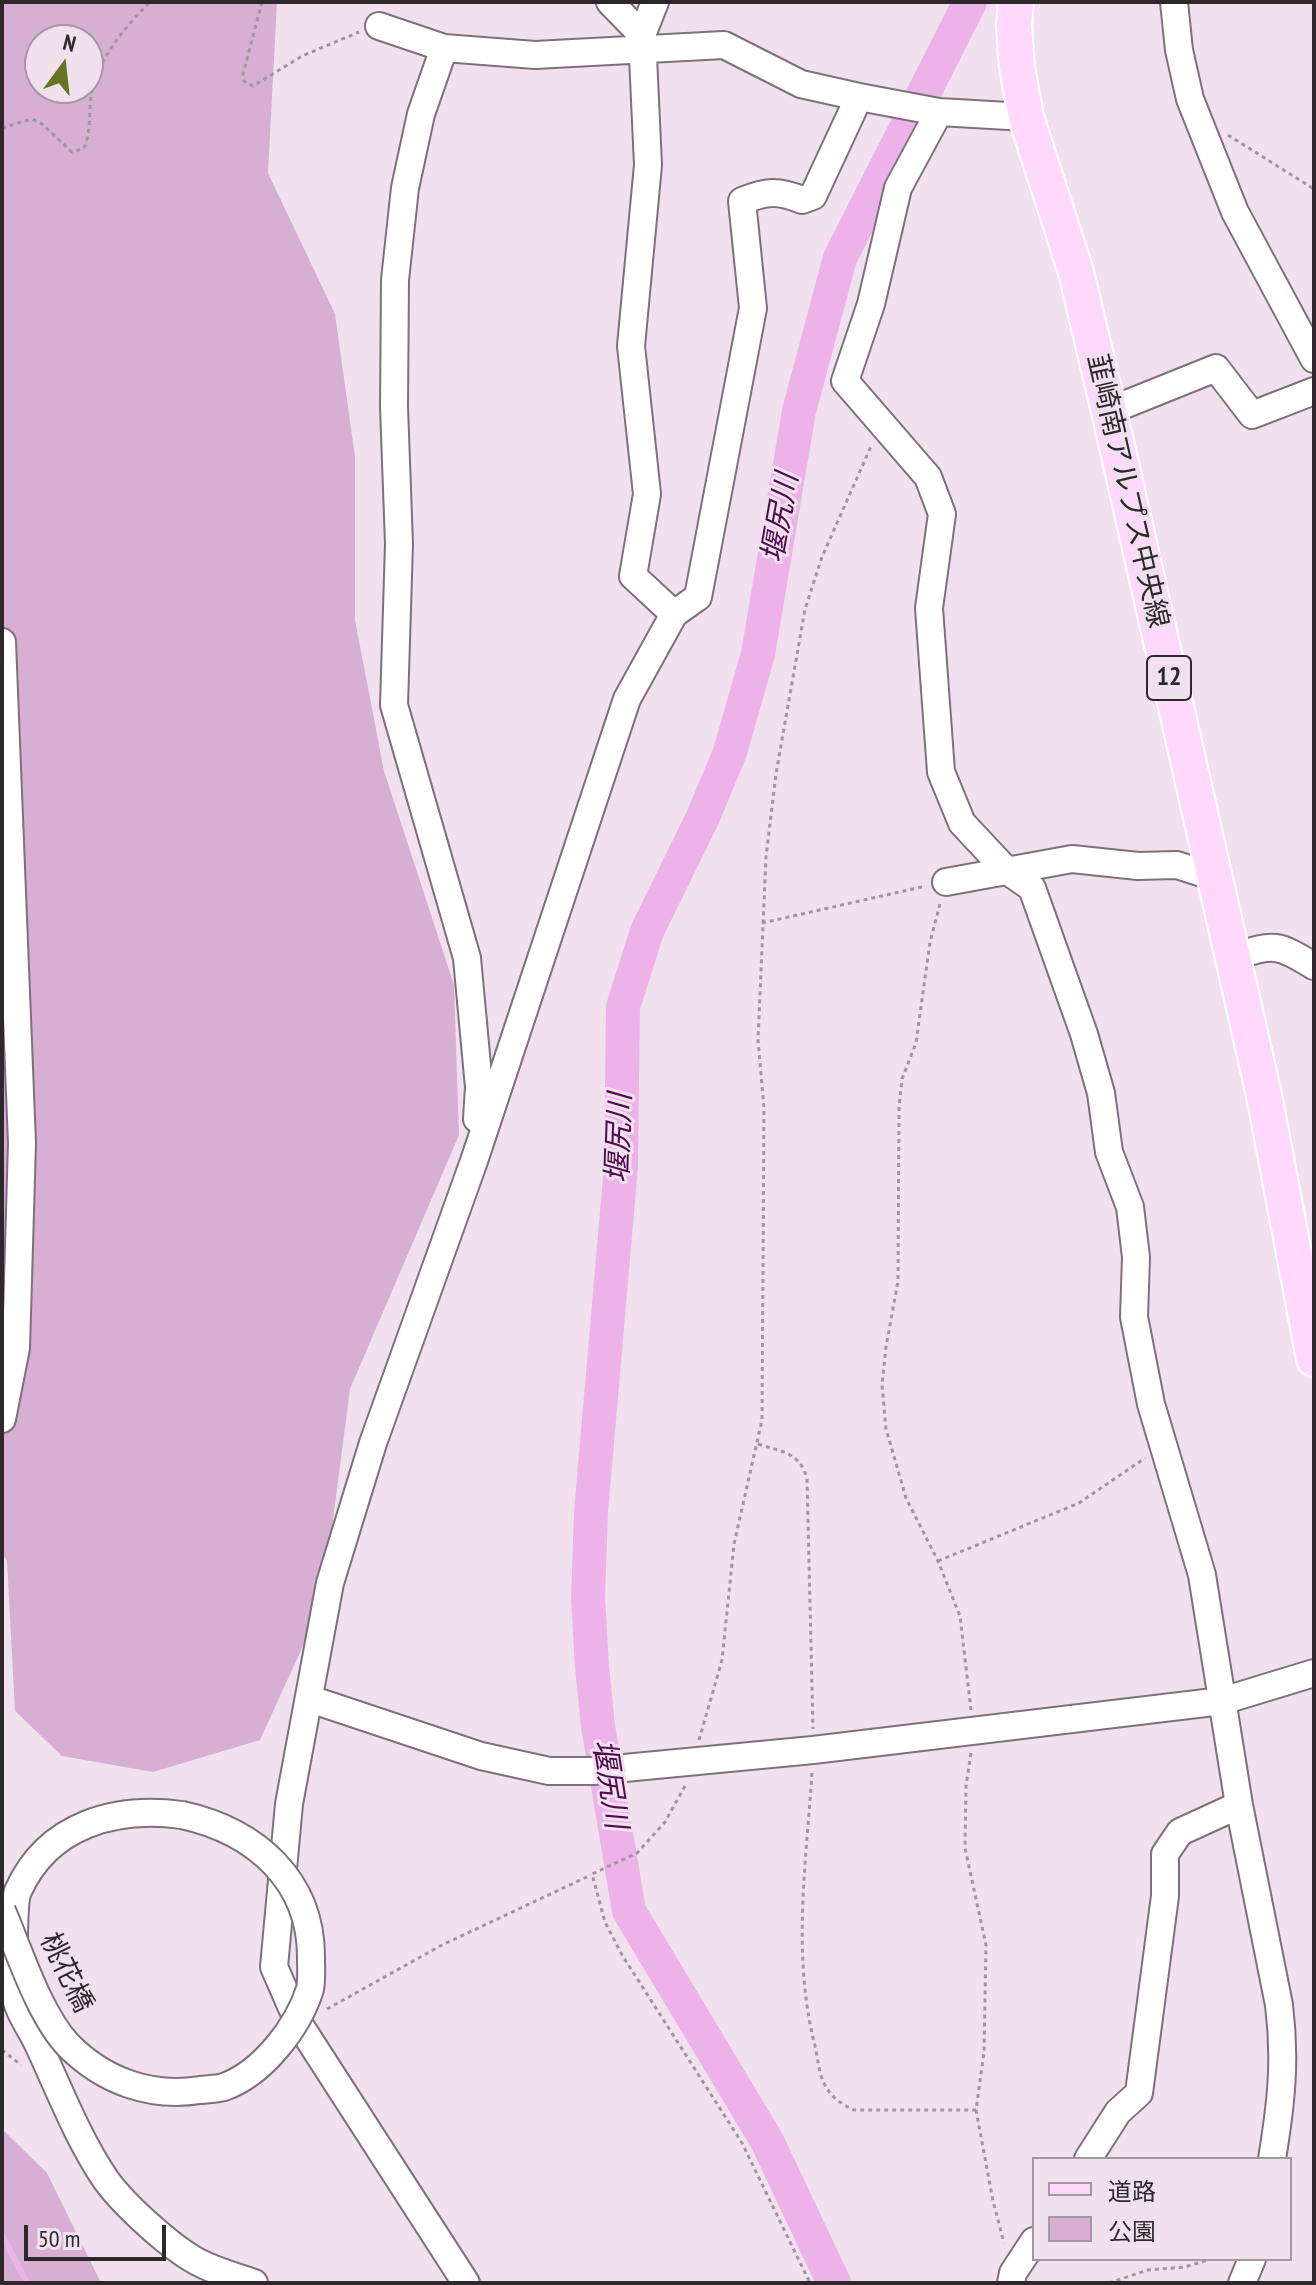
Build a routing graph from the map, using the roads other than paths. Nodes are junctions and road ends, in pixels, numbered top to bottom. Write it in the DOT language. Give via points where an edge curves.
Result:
graph roads {
  1 [pos="610,2"];
  2 [pos="655,2"];
  3 [pos="1016,2"];
  4 [pos="1174,2"];
  5 [pos="379,26"];
  6 [pos="642,43"];
  7 [pos="444,48"];
  8 [pos="859,97"];
  9 [pos="938,112"];
  10 [pos="1026,117"];
  11 [pos="1314,359"];
  12 [pos="1314,391"];
  13 [pos="1109,411"];
  14 [pos="674,614"];
  15 [pos="2,642"];
  16 [pos="1006,870"];
  17 [pos="1214,877"];
  18 [pos="946,882"];
  19 [pos="1234,957"];
  20 [pos="1314,966"];
  21 [pos="474,1161"];
  22 [pos="1314,1359"];
  23 [pos="2,1419"];
  24 [pos="1314,1673"];
  25 [pos="310,1699"];
  26 [pos="1222,1701"];
  27 [pos="1239,1805"];
  28 [pos="2,1911"];
  29 [pos="1089,2157"];
  30 [pos="1272,2157"];
  31 [pos="1032,2244"];
  32 [pos="1251,2261"];
  33 [pos="197,2273"];
  34 [pos="1012,2278"];
  35 [pos="254,2283"];
  36 [pos="466,2283"];
  37 [pos="1242,2283"];
  1 -- 6 [label="street"];
  2 -- 6 [label="street"];
  3 -- 10 [label="main road, 韮崎南アルプス中央線 / 12" via="1017,67"];
  4 -- 11 [label="street" via="1179,50 1196,112 1235,212"];
  5 -- 7 [label="street"];
  6 -- 7 [label="street" via="535,55"];
  6 -- 8 [label="street" via="724,45 801,84"];
  6 -- 14 [label="street" via="648,165 631,346 647,494 633,576"];
  7 -- 21 [label="street" via="421,114 405,188 395,280 399,544 394,705 467,958 479,1087"];
  8 -- 9 [label="street"];
  8 -- 14 [label="street" via="813,196 802,200 783,192 742,201 753,308 698,597"];
  9 -- 10 [label="street"];
  9 -- 16 [label="street" via="898,188 871,304 845,381 928,477 942,514 929,608 941,772 962,823"];
  10 -- 13 [label="main road, 韮崎南アルプス中央線 / 12" via="1076,272"];
  12 -- 13 [label="street" via="1252,415 1216,368"];
  13 -- 17 [label="main road, 韮崎南アルプス中央線 / 12"];
  14 -- 21 [label="street" via="627,699"];
  15 -- 23 [label="street" via="22,1143 16,1348"];
  16 -- 17 [label="street" via="1072,859 1177,865"];
  16 -- 18 [label="street"];
  16 -- 26 [label="street" via="1032,888 1101,1093 1109,1152 1130,1207 1136,1257 1134,1317 1151,1404 1202,1575"];
  17 -- 19 [label="main road, 韮崎南アルプス中央線 / 12"];
  19 -- 20 [label="street" via="1267,946 1290,951"];
  19 -- 22 [label="main road, 韮崎南アルプス中央線 / 12"];
  21 -- 25 [label="street" via="373,1443 330,1583"];
  24 -- 26 [label="street"];
  25 -- 26 [label="street" via="481,1756 549,1771 691,1763"];
  25 -- 36 [label="street" via="289,1804 274,1967 299,2024"];
  26 -- 27 [label="street"];
  27 -- 29 [label="street" via="1180,1832 1165,1854 1165,1896 1139,2093 1118,2112"];
  27 -- 30 [label="street" via="1283,2038 1283,2089"];
  28 -- 33 [label="street, 桃花橋, bridge" via="41,2003 67,2044 102,2073 152,2092 180,2094 224,2087 261,2064 287,2036 310,1988 311,1941 298,1897 272,1858 239,1835 210,1821 154,1811 124,1813 65,1835 35,1863 17,1894 15,1997 107,2181"];
  31 -- 34 [label="street"];
  32 -- 37 [label="street"];
  33 -- 35 [label="street, 桃花橋"];
}
